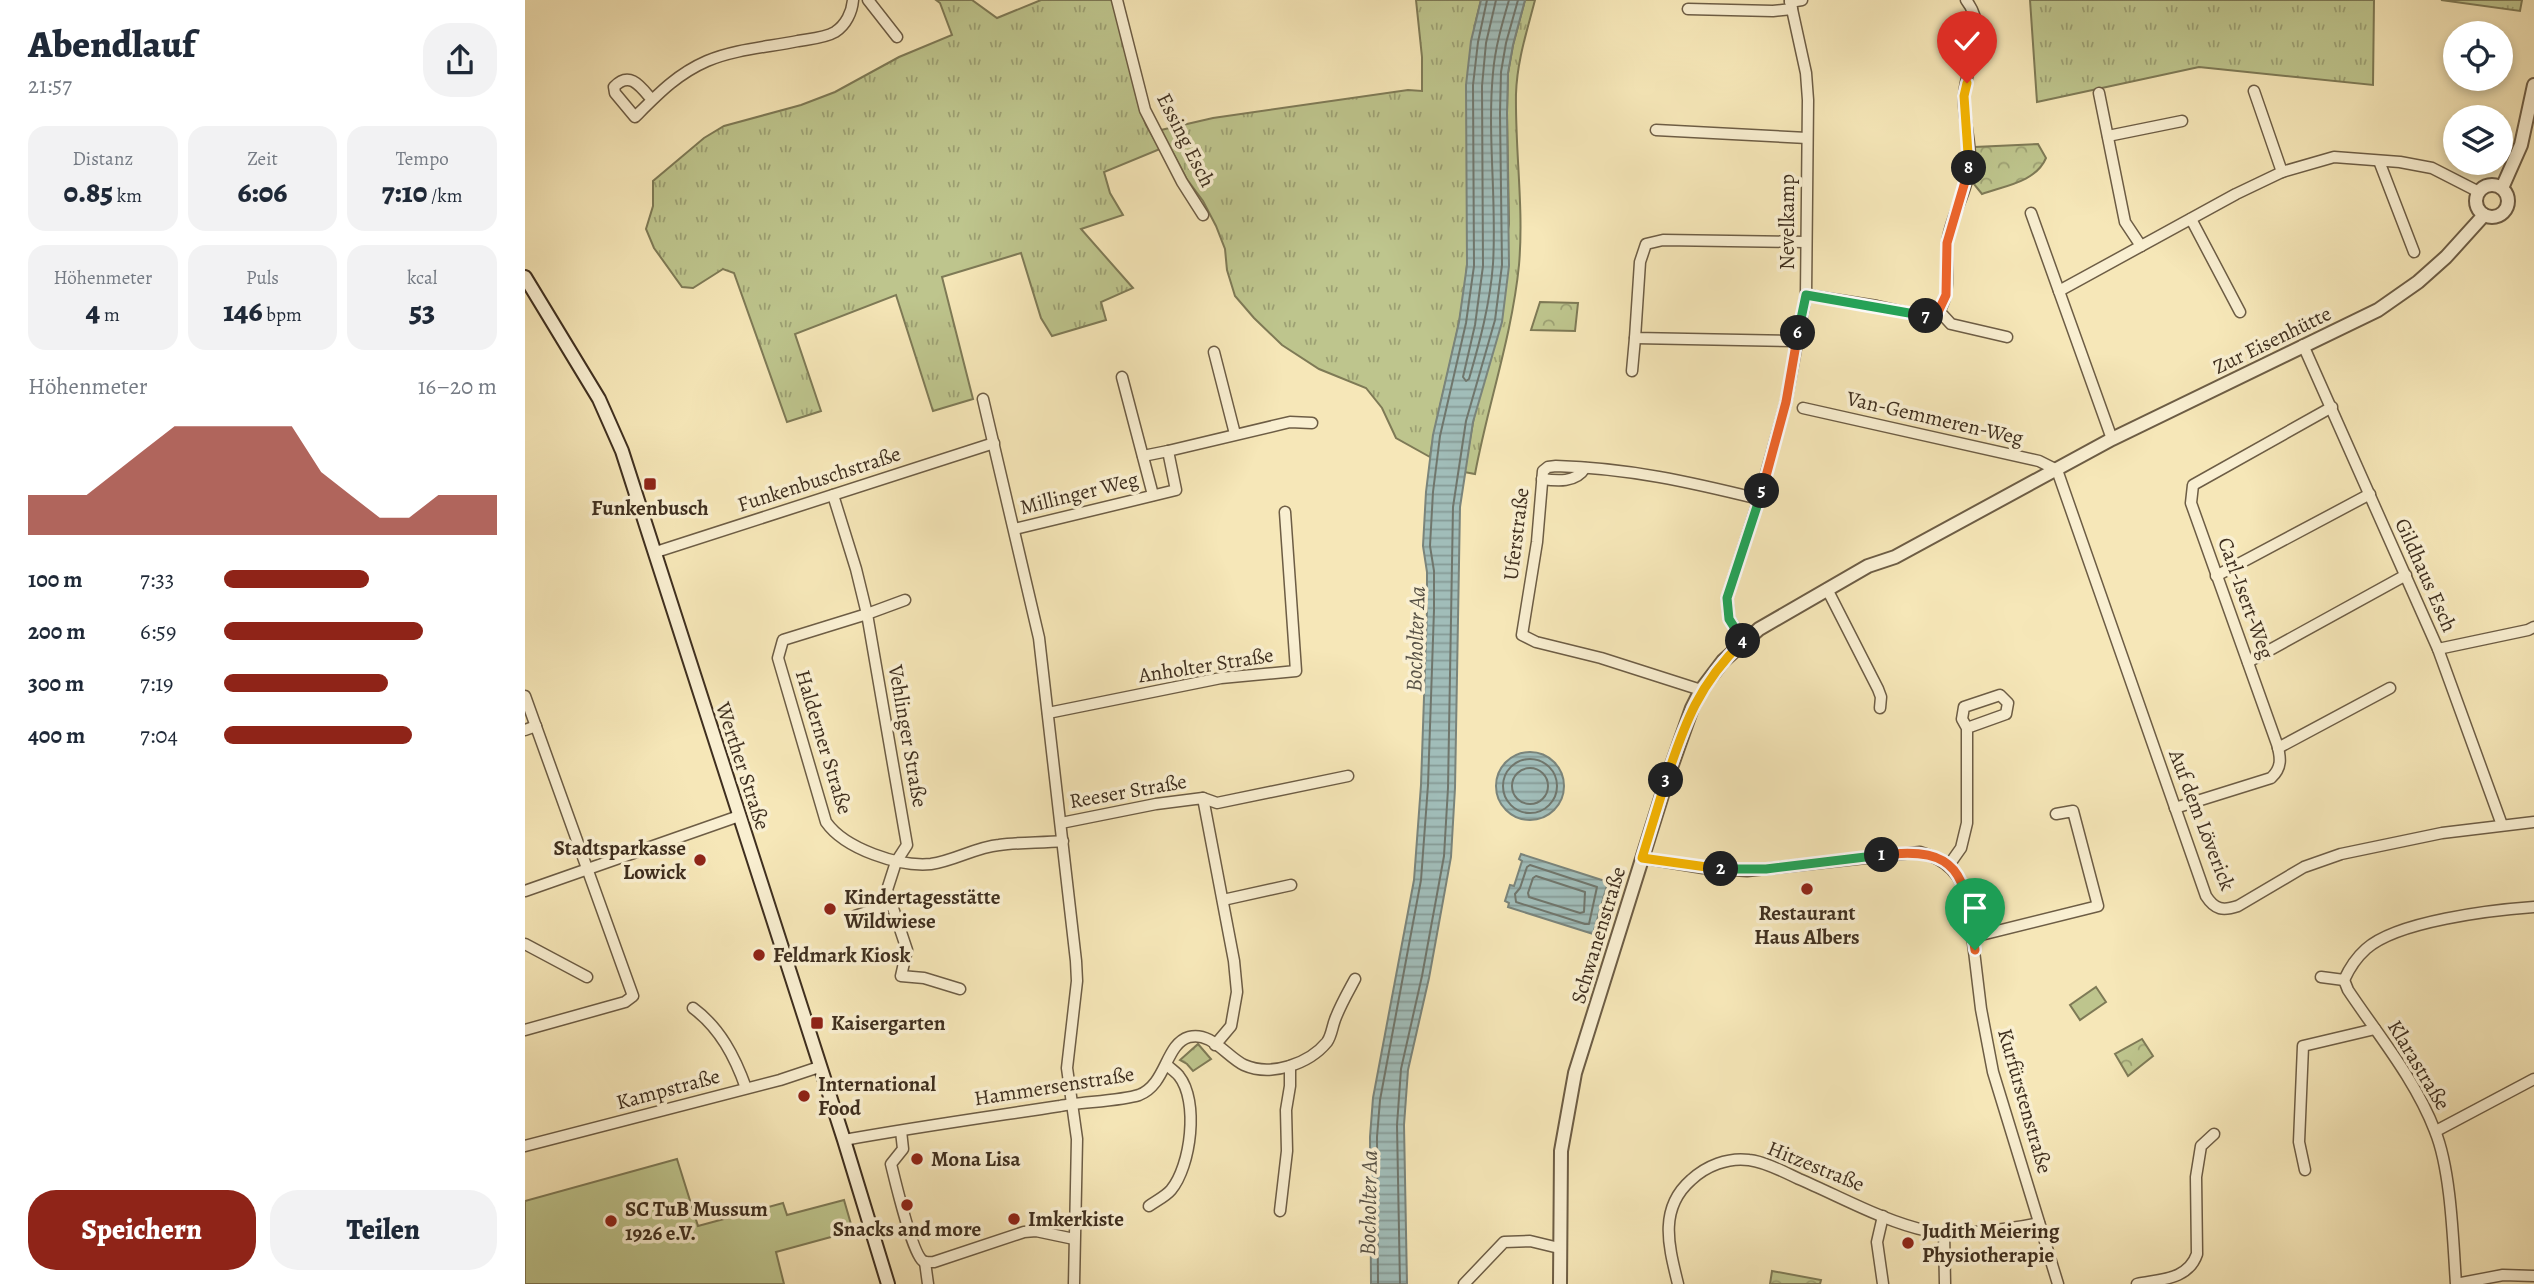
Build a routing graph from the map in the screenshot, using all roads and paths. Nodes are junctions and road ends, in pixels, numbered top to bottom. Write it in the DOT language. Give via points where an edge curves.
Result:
graph roads {
  1 [pos="853,0"];
  2 [pos="868,0"];
  3 [pos="1117,0"];
  4 [pos="1802,0"];
  5 [pos="1966,0"];
  6 [pos="1791,4"];
  7 [pos="1688,9"];
  8 [pos="897,37"];
  9 [pos="2534,85"];
  10 [pos="2254,91"];
  11 [pos="2099,93"];
  12 [pos="652,100"];
  13 [pos="2182,121"];
  14 [pos="1656,130"];
  15 [pos="2108,136"];
  16 [pos="1807,138"];
  17 [pos="2379,161"];
  18 [pos="2282,172"];
  19 [pos="2502,188"];
  20 [pos="2479,192"];
  21 [pos="2031,212"];
  22 [pos="1203,215"];
  23 [pos="2484,215"];
  24 [pos="2191,219"];
  25 [pos="1807,242"];
  26 [pos="2141,246"];
  27 [pos="2414,252"];
  28 [pos="526,282"];
  29 [pos="2059,291"];
  30 [pos="1806,295"];
  31 [pos="1938,312"];
  32 [pos="2240,312"];
  33 [pos="2007,337"];
  34 [pos="1636,338"];
  35 [pos="1796,341"];
  36 [pos="2303,345"];
  37 [pos="1214,352"];
  38 [pos="1632,371"];
  39 [pos="1122,377"];
  40 [pos="983,400"];
  41 [pos="2332,407"];
  42 [pos="1803,408"];
  43 [pos="1312,423"];
  44 [pos="1235,435"];
  45 [pos="2112,439"];
  46 [pos="994,443"];
  47 [pos="1168,451"];
  48 [pos="1143,456"];
  49 [pos="2057,470"];
  50 [pos="2370,494"];
  51 [pos="833,495"];
  52 [pos="1153,495"];
  53 [pos="1759,499"];
  54 [pos="1285,512"];
  55 [pos="1014,529"];
  56 [pos="656,552"];
  57 [pos="2406,575"];
  58 [pos="2216,576"];
  59 [pos="1827,589"];
  60 [pos="905,600"];
  61 [pos="867,614"];
  62 [pos="2534,626"];
  63 [pos="1744,640"];
  64 [pos="2438,649"];
  65 [pos="2248,662"];
  66 [pos="2390,688"];
  67 [pos="1701,690"];
  68 [pos="525,696"];
  69 [pos="1881,708"];
  70 [pos="1048,713"];
  71 [pos="536,726"];
  72 [pos="1967,728"];
  73 [pos="525,730"];
  74 [pos="2278,748"];
  75 [pos="1348,776"];
  76 [pos="1203,798"];
  77 [pos="2175,808"];
  78 [pos="2056,814"];
  79 [pos="740,816"];
  80 [pos="2534,822"];
  81 [pos="1061,823"];
  82 [pos="2502,825"];
  83 [pos="1063,841"];
  84 [pos="1642,858"];
  85 [pos="896,862"];
  86 [pos="1949,865"];
  87 [pos="587,869"];
  88 [pos="1291,885"];
  89 [pos="525,891"];
  90 [pos="1223,900"];
  91 [pos="891,904"];
  92 [pos="2534,907"];
  93 [pos="855,916"];
  94 [pos="1973,937"];
  95 [pos="525,944"];
  96 [pos="587,977"];
  97 [pos="2321,977"];
  98 [pos="1355,979"];
  99 [pos="2344,980"];
  100 [pos="960,989"];
  101 [pos="693,1008"];
  102 [pos="2375,1029"];
  103 [pos="525,1030"];
  104 [pos="1215,1045"];
  105 [pos="1167,1065"];
  106 [pos="1290,1066"];
  107 [pos="820,1067"];
  108 [pos="2534,1079"];
  109 [pos="746,1088"];
  110 [pos="1073,1104"];
  111 [pos="901,1130"];
  112 [pos="2436,1131"];
  113 [pos="2214,1134"];
  114 [pos="844,1140"];
  115 [pos="525,1146"];
  116 [pos="2305,1170"];
  117 [pos="1149,1206"];
  118 [pos="1280,1211"];
  119 [pos="1884,1216"];
  120 [pos="2039,1223"];
  121 [pos="1944,1232"];
  122 [pos="1075,1239"];
  123 [pos="1559,1248"];
  124 [pos="925,1262"];
  125 [pos="2534,1276"];
  126 [pos="888,1284"];
  127 [pos="928,1284"];
  128 [pos="1074,1284"];
  129 [pos="1464,1284"];
  130 [pos="1560,1284"];
  131 [pos="1678,1284"];
  132 [pos="1883,1284"];
  133 [pos="1945,1284"];
  134 [pos="2058,1284"];
  135 [pos="2137,1284"];
  136 [pos="2456,1284"];
  1 -- 12 [label="street" via="852,12 835,32 711,59 687,70"];
  2 -- 8 [label="street"];
  3 -- 22 [label="street, Essing Esch" via="1145,110"];
  4 -- 6 [label="street"];
  5 -- 31 [label="street" via="1976,30 1975,56 1964,96 1970,167 1947,243 1946,295"];
  6 -- 7 [label="street" via="1773,11"];
  6 -- 16 [label="street, Nevelkamp" via="1806,73"];
  9 -- 19 [label="street, Zur Eisenhütte" via="2521,145"];
  10 -- 18 [label="street"];
  11 -- 15 [label="street"];
  13 -- 15 [label="street"];
  14 -- 16 [label="street"];
  15 -- 26 [label="street" via="2125,222"];
  16 -- 25 [label="street, Nevelkamp"];
  17 -- 18 [label="street" via="2334,157"];
  17 -- 20 [label="street" via="2432,168"];
  17 -- 27 [label="street"];
  18 -- 24 [label="street"];
  19 -- 20 [label="street" via="2490,185"];
  19 -- 23 [label="street, Zur Eisenhütte" via="2508,198 2506,210 2496,217"];
  20 -- 23 [label="street" via="2476,205"];
  21 -- 29 [label="street"];
  23 -- 36 [label="street, Zur Eisenhütte" via="2418,282 2378,310"];
  24 -- 26 [label="street"];
  24 -- 32 [label="street"];
  25 -- 30 [label="street, Nevelkamp"];
  25 -- 34 [label="street" via="1663,240 1646,244 1640,262"];
  26 -- 29 [label="street"];
  28 -- 56 [label="street, Werther Straße" via="603,406"];
  29 -- 45 [label="street"];
  30 -- 31 [label="street" via="1922,316"];
  30 -- 35 [label="street, Nevelkamp"];
  31 -- 33 [label="street" via="1951,324"];
  34 -- 35 [label="street"];
  34 -- 38 [label="street"];
  35 -- 53 [label="street, Nevelkamp" via="1786,402"];
  36 -- 41 [label="street, Gildhaus Esch"];
  36 -- 45 [label="street, Zur Eisenhütte"];
  37 -- 44 [label="street"];
  39 -- 48 [label="street, Millinger Weg"];
  40 -- 46 [label="street"];
  41 -- 50 [label="street, Gildhaus Esch"];
  41 -- 58 [label="street, Carl-Isert-Weg" via="2193,485 2191,503"];
  42 -- 49 [label="street, Van-Gemmeren-Weg" via="2039,461"];
  43 -- 44 [label="street, Millinger Weg" via="1290,422"];
  44 -- 47 [label="street, Millinger Weg"];
  45 -- 49 [label="street, Zur Eisenhütte"];
  46 -- 51 [label="street, Funkenbuschstraße"];
  46 -- 55 [label="street"];
  47 -- 48 [label="street, Millinger Weg"];
  47 -- 52 [label="street, Millinger Weg" via="1176,490"];
  48 -- 52 [label="street, Millinger Weg"];
  49 -- 59 [label="street, Schwanenstraße"];
  49 -- 77 [label="street, Auf dem Löverick"];
  50 -- 57 [label="street, Gildhaus Esch"];
  50 -- 58 [label="street"];
  51 -- 56 [label="street, Funkenbuschstraße"];
  51 -- 61 [label="street, Vehlinger Straße"];
  52 -- 55 [label="street, Millinger Weg"];
  53 -- 63 [label="street, Nevelkamp" via="1727,598 1729,619"];
  53 -- 67 [label="street, Uferstraße" via="1684,480 1585,468 1548,467 1543,471 1523,635"];
  54 -- 70 [label="street, Anholter Straße" via="1296,671 1221,678"];
  55 -- 70 [label="street" via="1039,638"];
  56 -- 79 [label="street, Werther Straße"];
  57 -- 64 [label="street, Gildhaus Esch"];
  57 -- 65 [label="street"];
  58 -- 65 [label="street, Carl-Isert-Weg"];
  59 -- 63 [label="street, Schwanenstraße"];
  59 -- 69 [label="street" via="1878,689"];
  60 -- 61 [label="street"];
  61 -- 85 [label="street, Vehlinger Straße" via="907,845"];
  61 -- 85 [label="street, Halderner Straße" via="783,640 778,658 826,822 848,844"];
  62 -- 64 [label="street"];
  63 -- 67 [label="street, Schwanenstraße"];
  64 -- 82 [label="street, Gildhaus Esch"];
  65 -- 74 [label="street, Carl-Isert-Weg"];
  66 -- 74 [label="street"];
  67 -- 84 [label="street, Schwanenstraße"];
  68 -- 71 [label="street"];
  70 -- 81 [label="street"];
  71 -- 73 [label="street"];
  71 -- 87 [label="street"];
  72 -- 72 [label="street" via="2006,714 2008,703 2000,695 1964,707 1962,719"];
  72 -- 86 [label="street" via="1968,822 1961,848"];
  74 -- 77 [label="street" via="2280,765 2271,778"];
  75 -- 76 [label="street, Reeser Straße" via="1217,803"];
  76 -- 81 [label="street, Reeser Straße"];
  76 -- 90 [label="street, Reeser Straße"];
  77 -- 82 [label="street, Auf dem Löverick" via="2206,896 2222,910 2238,906 2304,867 2341,854"];
  78 -- 94 [label="street" via="2073,811 2098,906"];
  79 -- 87 [label="street"];
  79 -- 107 [label="street, Werther Straße"];
  80 -- 82 [label="street, Auf dem Löverick"];
  81 -- 83 [label="street"];
  83 -- 85 [label="street" via="997,845 932,864"];
  83 -- 110 [label="street" via="1077,981 1067,1068"];
  84 -- 86 [label="street" via="1747,871 1920,852"];
  84 -- 123 [label="street, Schwanenstraße" via="1569,1097 1561,1151"];
  85 -- 91 [label="street, Vehlinger Straße" via="887,890"];
  86 -- 94 [label="street, Kurfürstenstraße" via="1964,886"];
  87 -- 89 [label="street"];
  87 -- 103 [label="street" via="633,996"];
  88 -- 90 [label="street"];
  90 -- 104 [label="street, Reeser Straße" via="1237,992 1231,1026"];
  91 -- 93 [label="street"];
  91 -- 100 [label="street, Vehlinger Straße" via="907,950 901,976"];
  92 -- 99 [label="street" via="2423,924 2383,938 2367,948"];
  94 -- 120 [label="street, Kurfürstenstraße" via="1993,1072"];
  95 -- 96 [label="street"];
  97 -- 99 [label="street"];
  98 -- 106 [label="street" via="1327,1041"];
  99 -- 102 [label="street, Klarastraße"];
  101 -- 109 [label="street" via="726,1043"];
  102 -- 112 [label="street, Klarastraße"];
  102 -- 116 [label="street" via="2302,1046 2299,1142"];
  104 -- 105 [label="street, Hammersenstraße" via="1207,1038 1189,1037 1172,1051"];
  104 -- 106 [label="street, Hammersenstraße" via="1244,1065 1264,1069"];
  105 -- 110 [label="street, Hammersenstraße" via="1146,1092"];
  105 -- 117 [label="street" via="1180,1077 1187,1094 1188,1150 1171,1190"];
  106 -- 118 [label="street"];
  107 -- 109 [label="street, Kampstraße"];
  107 -- 114 [label="street, Werther Straße"];
  108 -- 112 [label="street"];
  109 -- 115 [label="street, Kampstraße"];
  110 -- 111 [label="street, Hammersenstraße"];
  110 -- 122 [label="street"];
  111 -- 114 [label="street, Hammersenstraße"];
  111 -- 124 [label="street" via="903,1149 891,1164 909,1229"];
  112 -- 136 [label="street, Klarastraße" via="2448,1193"];
  113 -- 135 [label="street" via="2201,1146 2196,1177 2197,1254 2193,1265 2178,1276"];
  114 -- 126 [label="street, Werther Straße"];
  119 -- 121 [label="street, Hitzestraße"];
  119 -- 131 [label="street, Hitzestraße" via="1750,1160 1715,1164 1689,1182 1670,1214 1667,1235"];
  119 -- 132 [label="street" via="1878,1242"];
  120 -- 121 [label="street, Hitzestraße"];
  120 -- 134 [label="street, Kurfürstenstraße"];
  121 -- 133 [label="street"];
  122 -- 124 [label="street" via="1024,1232"];
  122 -- 128 [label="street"];
  123 -- 129 [label="street" via="1530,1241 1504,1242"];
  123 -- 130 [label="street, Schwanenstraße"];
  124 -- 127 [label="street"];
  125 -- 136 [label="street" via="2503,1275"];
}
